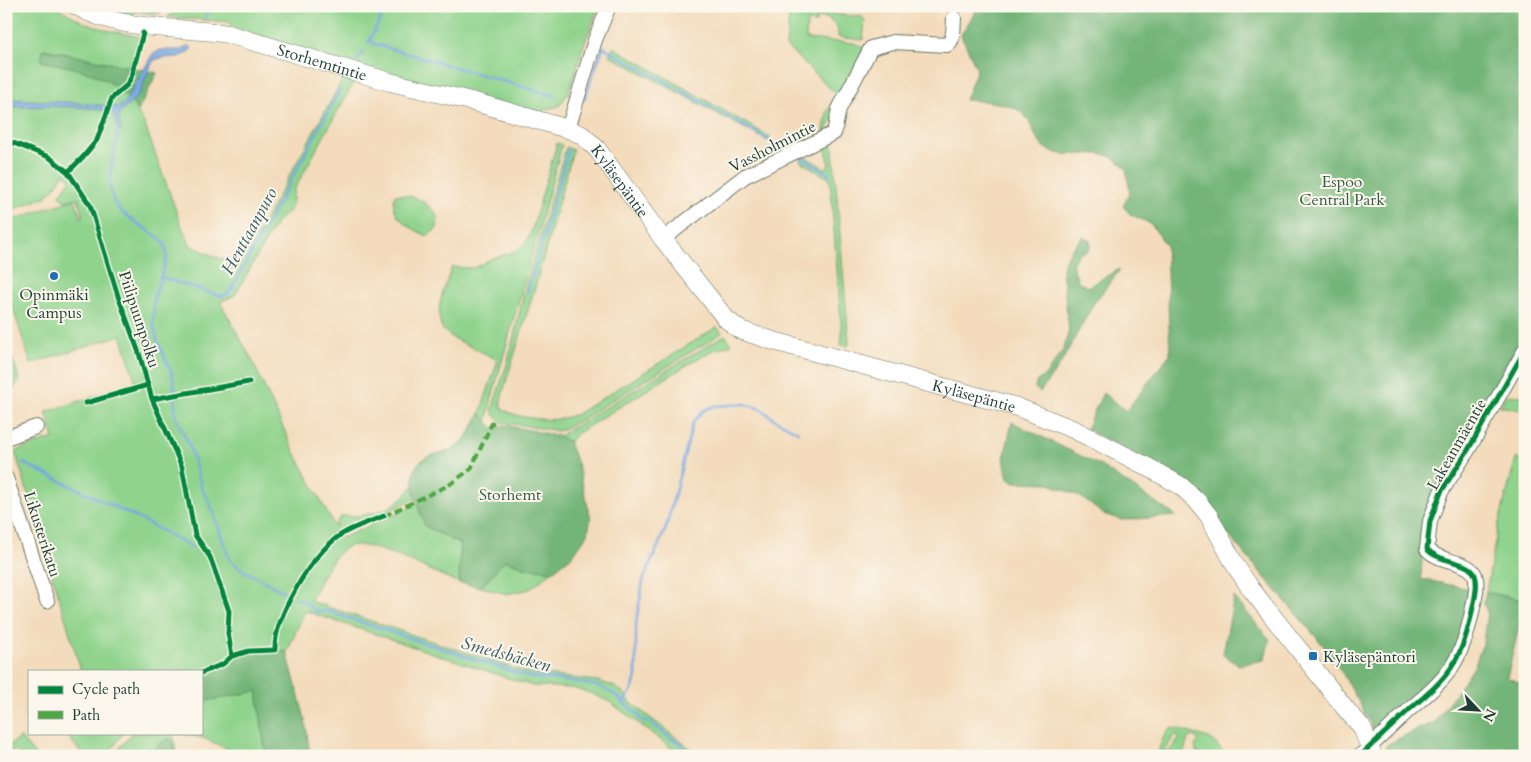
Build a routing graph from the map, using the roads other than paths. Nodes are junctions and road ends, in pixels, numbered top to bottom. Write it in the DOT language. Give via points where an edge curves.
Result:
graph roads {
  1 [pos="76,6"];
  2 [pos="610,6"];
  3 [pos="954,18"];
  4 [pos="568,128"];
  5 [pos="663,239"];
  6 [pos="1525,350"];
  7 [pos="36,427"];
  8 [pos="6,438"];
  9 [pos="6,478"];
  10 [pos="47,601"];
  11 [pos="1365,754"];
  1 -- 4 [label="main road, Storhemtintie" via="107,20 126,24 228,34 417,89"];
  2 -- 4 [label="street" via="595,40"];
  3 -- 5 [label="street, Vassholmintie" via="952,39 947,45 894,42 871,48 839,108 834,133 745,176"];
  4 -- 5 [label="main road, Kyläsepäntie" via="582,134 598,149"];
  5 -- 11 [label="main road, Kyläsepäntie" via="726,319 740,330 1032,412 1075,430 1181,486 1209,516 1251,589 1349,713 1350,723"];
  6 -- 11 [label="street, Lakeanmäentie" via="1441,492 1430,521 1428,549 1433,555 1466,566 1476,578 1476,595 1463,644 1440,683"];
  7 -- 8 [label="street"];
  9 -- 10 [label="street, Likusterikatu"];
}
